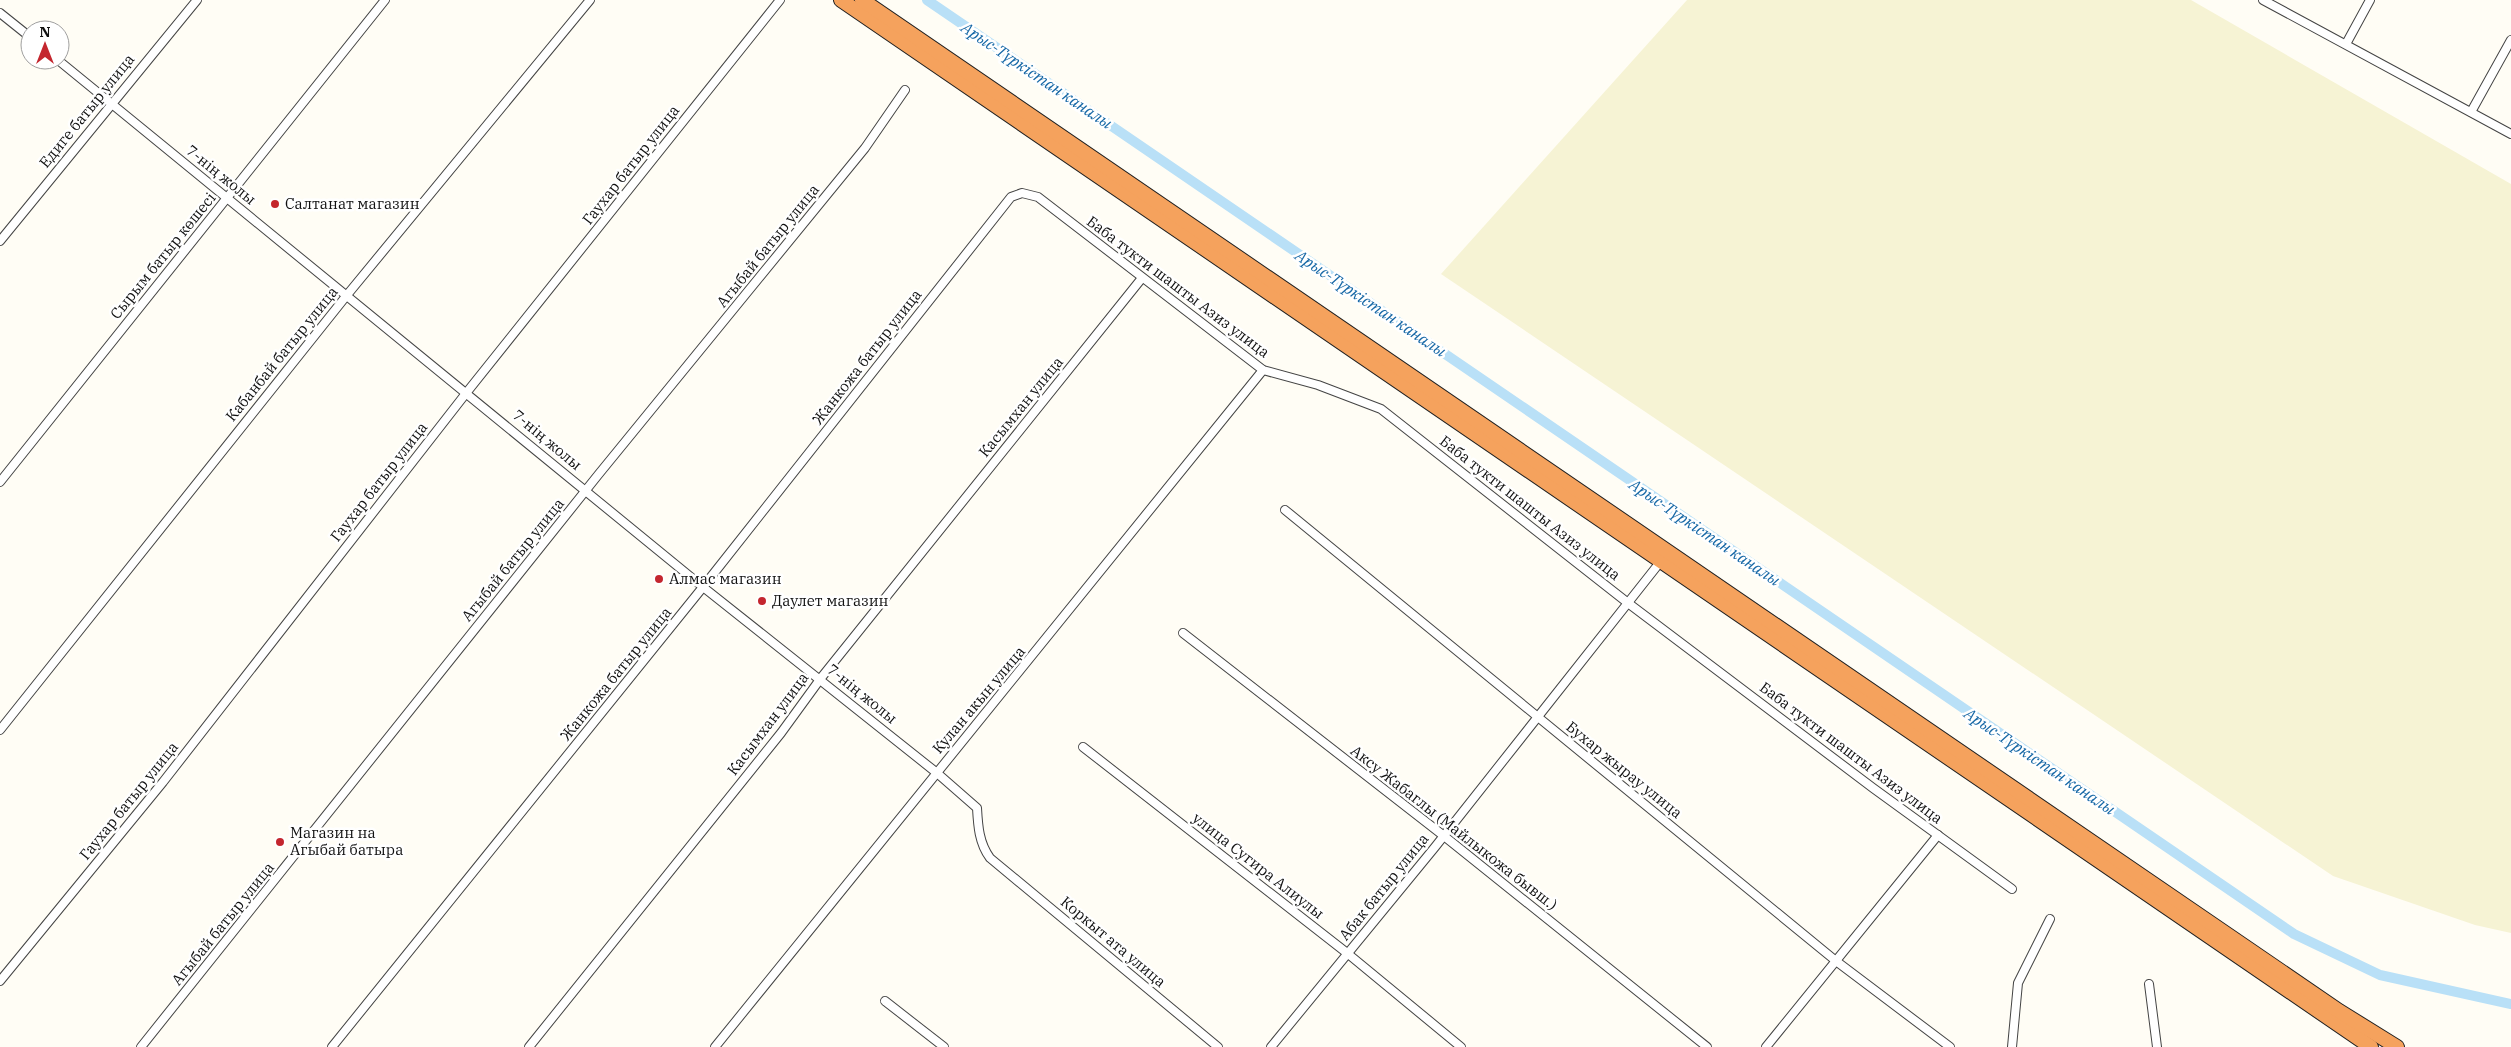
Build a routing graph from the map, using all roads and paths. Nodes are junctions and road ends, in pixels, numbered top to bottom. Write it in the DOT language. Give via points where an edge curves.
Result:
graph roads {
  1 [pos="197,0"];
  2 [pos="385,0"];
  3 [pos="590,0"];
  4 [pos="780,0"];
  5 [pos="841,0"];
  6 [pos="862,0"];
  7 [pos="2263,0"];
  8 [pos="2370,0"];
  9 [pos="0,13"];
  10 [pos="20,29"];
  11 [pos="2511,40"];
  12 [pos="2346,44"];
  13 [pos="70,70"];
  14 [pos="905,90"];
  15 [pos="111,103"];
  16 [pos="2472,112"];
  17 [pos="2511,134"];
  18 [pos="227,198"];
  19 [pos="1010,198"];
  20 [pos="0,241"];
  21 [pos="1142,278"];
  22 [pos="346,295"];
  23 [pos="1263,370"];
  24 [pos="467,392"];
  25 [pos="0,482"];
  26 [pos="586,490"];
  27 [pos="1284,510"];
  28 [pos="1661,561"];
  29 [pos="703,587"];
  30 [pos="1628,603"];
  31 [pos="1183,633"];
  32 [pos="821,678"];
  33 [pos="1537,716"];
  34 [pos="0,730"];
  35 [pos="1083,747"];
  36 [pos="937,772"];
  37 [pos="1938,835"];
  38 [pos="1444,836"];
  39 [pos="990,858"];
  40 [pos="2012,889"];
  41 [pos="2050,919"];
  42 [pos="1348,953"];
  43 [pos="1836,961"];
  44 [pos="0,981"];
  45 [pos="2149,984"];
  46 [pos="885,1001"];
  47 [pos="141,1047"];
  48 [pos="332,1047"];
  49 [pos="529,1047"];
  50 [pos="715,1047"];
  51 [pos="944,1047"];
  52 [pos="1218,1047"];
  53 [pos="1271,1047"];
  54 [pos="1461,1047"];
  55 [pos="1707,1047"];
  56 [pos="1766,1047"];
  57 [pos="1950,1047"];
  58 [pos="2012,1047"];
  59 [pos="2157,1047"];
  60 [pos="2371,1047"];
  61 [pos="2397,1047"];
  1 -- 15 [label="street, Едиге батыр улица"];
  2 -- 18 [label="street, Сырым батыр көшесі"];
  3 -- 22 [label="street, Кабанбай батыр улица"];
  4 -- 24 [label="street, Гаухар батыр улица"];
  5 -- 28 [label="highway"];
  6 -- 61 [label="highway" via="2339,1011"];
  7 -- 12 [label="street"];
  8 -- 12 [label="street"];
  9 -- 10 [label="street"];
  11 -- 16 [label="street"];
  12 -- 16 [label="street"];
  13 -- 15 [label="street, 7-нің жолы"];
  14 -- 26 [label="street, Агыбай батыр улица" via="865,148"];
  15 -- 18 [label="street, 7-нің жолы"];
  15 -- 20 [label="street, Едиге батыр улица"];
  16 -- 17 [label="street"];
  18 -- 22 [label="street, 7-нің жолы"];
  18 -- 25 [label="street, Сырым батыр көшесі"];
  19 -- 21 [label="street, Баба тукти шашты Азиз улица" via="1022,193 1038,197"];
  19 -- 29 [label="street, Жанкожа батыр улица"];
  21 -- 23 [label="street, Баба тукти шашты Азиз улица"];
  21 -- 32 [label="street, Касымхан улица"];
  22 -- 24 [label="street, 7-нің жолы"];
  22 -- 34 [label="street, Кабанбай батыр улица"];
  23 -- 30 [label="street, Баба тукти шашты Азиз улица" via="1381,409"];
  23 -- 36 [label="street, Кулан акын улица"];
  24 -- 26 [label="street, 7-нің жолы"];
  24 -- 44 [label="street, Гаухар батыр улица" via="163,782"];
  26 -- 29 [label="street, 7-нің жолы"];
  26 -- 47 [label="street, Агыбай батыр улица"];
  27 -- 33 [label="street, Бухар жырау улица"];
  28 -- 30 [label="street, Абак батыр улица"];
  28 -- 60 [label="highway"];
  29 -- 32 [label="street, 7-нің жолы"];
  29 -- 48 [label="street, Жанкожа батыр улица"];
  30 -- 33 [label="street, Абак батыр улица"];
  30 -- 37 [label="street, Баба тукти шашты Азиз улица"];
  31 -- 38 [label="street, Аксу Жабаглы (Майлыкожа бывш.)"];
  32 -- 36 [label="street, 7-нің жолы"];
  32 -- 49 [label="street, Касымхан улица" via="781,733"];
  33 -- 38 [label="street, Абак батыр улица"];
  33 -- 43 [label="street, Бухар жырау улица"];
  35 -- 42 [label="street, улица Сугира Алиулы"];
  36 -- 39 [label="street, 7-нің жолы" via="977,808 979,832"];
  36 -- 50 [label="street, Кулан акын улица"];
  37 -- 40 [label="street, Баба тукти шашты Азиз улица"];
  37 -- 43 [label="street"];
  38 -- 42 [label="street, Абак батыр улица"];
  38 -- 55 [label="street, Аксу Жабаглы (Майлыкожа бывш.)"];
  39 -- 52 [label="street, Коркыт ата улица"];
  41 -- 58 [label="street" via="2018,983"];
  42 -- 53 [label="street, Абак батыр улица"];
  42 -- 54 [label="street, улица Сугира Алиулы"];
  43 -- 56 [label="street"];
  43 -- 57 [label="street, Бухар жырау улица"];
  45 -- 59 [label="street"];
  46 -- 51 [label="street"];
}
